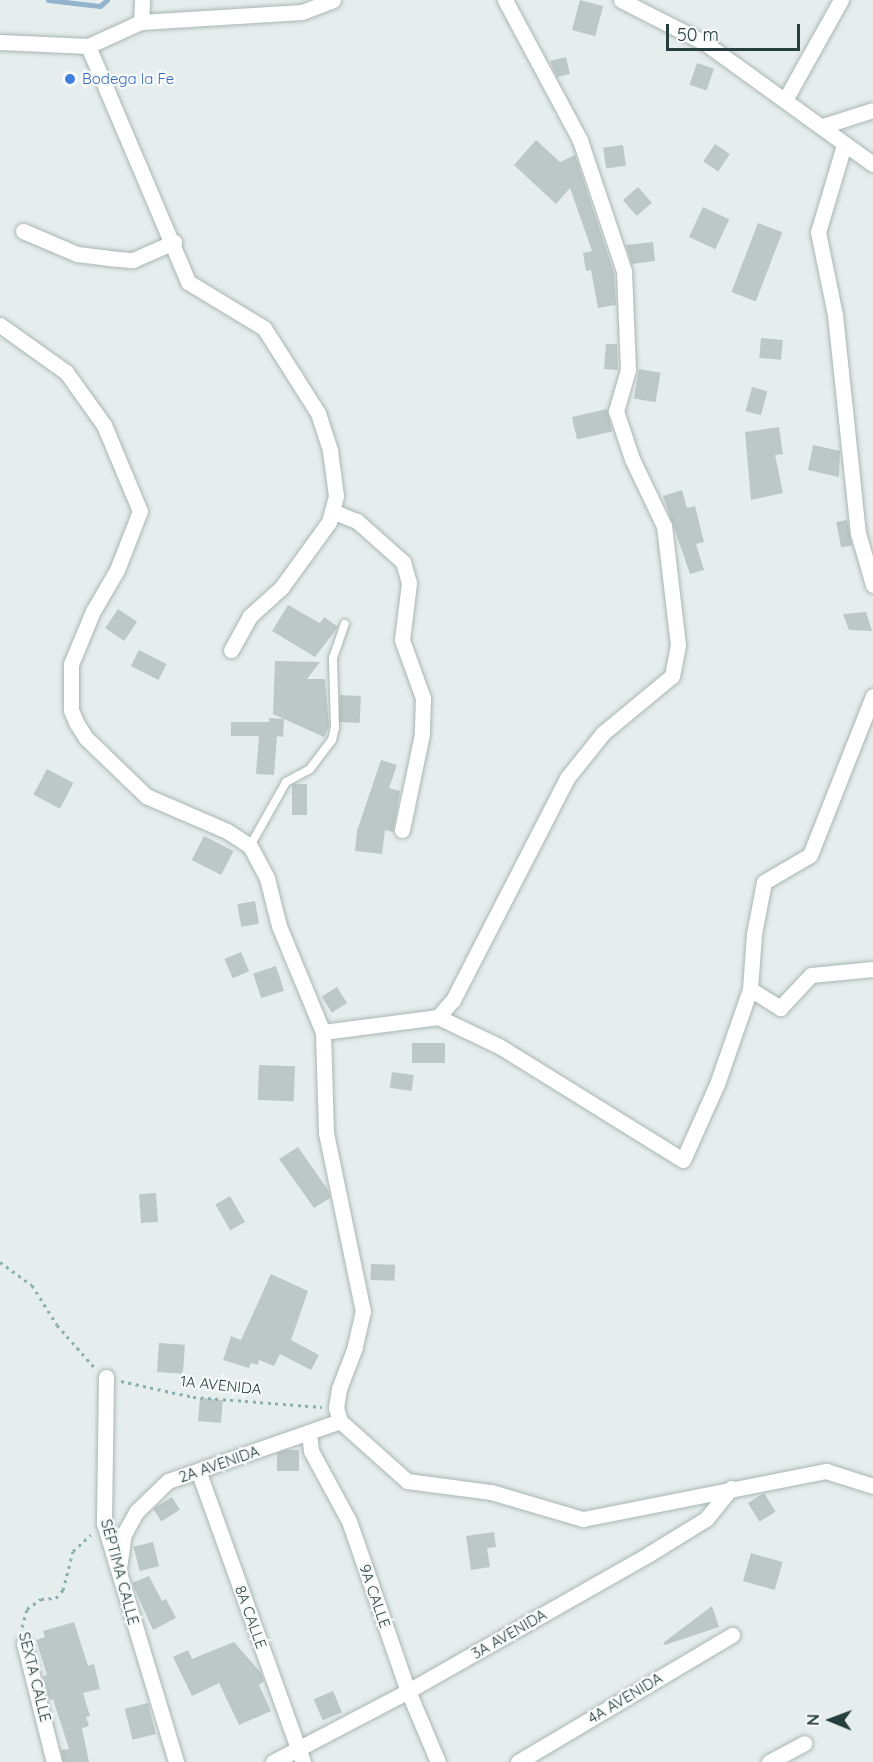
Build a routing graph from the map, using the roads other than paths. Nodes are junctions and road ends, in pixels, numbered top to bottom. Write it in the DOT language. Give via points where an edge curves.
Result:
graph roads {
  1 [pos="142,0"];
  2 [pos="333,0"];
  3 [pos="505,0"];
  4 [pos="621,0"];
  5 [pos="841,0"];
  6 [pos="141,22"];
  7 [pos="0,42"];
  8 [pos="88,46"];
  9 [pos="785,100"];
  10 [pos="873,110"];
  11 [pos="823,126"];
  12 [pos="844,145"];
  13 [pos="873,164"];
  14 [pos="23,231"];
  15 [pos="174,242"];
  16 [pos="0,325"];
  17 [pos="332,511"];
  18 [pos="873,585"];
  19 [pos="345,624"];
  20 [pos="231,650"];
  21 [pos="873,696"];
  22 [pos="402,830"];
  23 [pos="250,846"];
  24 [pos="873,969"];
  25 [pos="750,989"];
  26 [pos="438,1017"];
  27 [pos="323,1032"];
  28 [pos="106,1377"];
  29 [pos="338,1414"];
  30 [pos="309,1432"];
  31 [pos="199,1473"];
  32 [pos="873,1486"];
  33 [pos="731,1488"];
  34 [pos="118,1574"];
  35 [pos="732,1635"];
  36 [pos="24,1643"];
  37 [pos="408,1691"];
  38 [pos="804,1743"];
  39 [pos="301,1755"];
  40 [pos="54,1762"];
  41 [pos="176,1762"];
  42 [pos="273,1762"];
  43 [pos="438,1762"];
  44 [pos="518,1762"];
  45 [pos="769,1762"];
  1 -- 6 [label="street"];
  2 -- 6 [label="street" via="302,12"];
  3 -- 26 [label="street" via="580,140 624,271 628,370 616,411 632,459 664,526 678,645 672,676 603,733 567,778 453,1000"];
  4 -- 9 [label="street" via="705,43"];
  5 -- 9 [label="street"];
  6 -- 8 [label="street"];
  7 -- 8 [label="street"];
  8 -- 15 [label="street"];
  9 -- 11 [label="street"];
  10 -- 11 [label="street"];
  11 -- 12 [label="street"];
  12 -- 13 [label="street"];
  12 -- 18 [label="street" via="818,232 834,315 858,533"];
  14 -- 15 [label="street" via="77,254 133,260"];
  15 -- 17 [label="street" via="188,282 264,328 318,413 330,451 336,496"];
  16 -- 23 [label="street" via="66,372 104,425 140,511 117,570 93,611 71,664 71,710 77,724 86,738 146,796 227,831"];
  17 -- 20 [label="street" via="329,522 281,588 250,616"];
  17 -- 22 [label="street" via="357,521 403,562 409,583 402,640 423,698 423,725"];
  19 -- 23 [label="lane" via="333,658 332,740 310,769 286,782"];
  21 -- 25 [label="street" via="810,855 764,882 754,934"];
  23 -- 27 [label="street" via="267,878 279,926"];
  24 -- 25 [label="street" via="811,975 780,1008"];
  25 -- 26 [label="street" via="717,1084 683,1160 499,1046"];
  26 -- 27 [label="street"];
  27 -- 29 [label="street" via="326,1133 363,1311"];
  28 -- 34 [label="street, SÉPTIMA CALLE" via="104,1523"];
  29 -- 30 [label="street, 2A AVENIDA"];
  29 -- 33 [label="street" via="407,1481 491,1492 583,1519"];
  30 -- 31 [label="street, 2A AVENIDA"];
  30 -- 37 [label="street, 9A CALLE" via="311,1451 349,1521"];
  31 -- 34 [label="street, 2A AVENIDA" via="168,1481 136,1512 124,1534"];
  31 -- 39 [label="street, 8A CALLE"];
  32 -- 33 [label="street" via="826,1471"];
  33 -- 37 [label="street, 3A AVENIDA" via="706,1519"];
  34 -- 41 [label="street, SÉPTIMA CALLE"];
  35 -- 44 [label="street, 4A AVENIDA"];
  36 -- 40 [label="street, SEXTA CALLE"];
  37 -- 39 [label="street, 3A AVENIDA"];
  37 -- 43 [label="street, 9A CALLE"];
  38 -- 45 [label="street"];
  39 -- 42 [label="street, 3A AVENIDA"];
}
